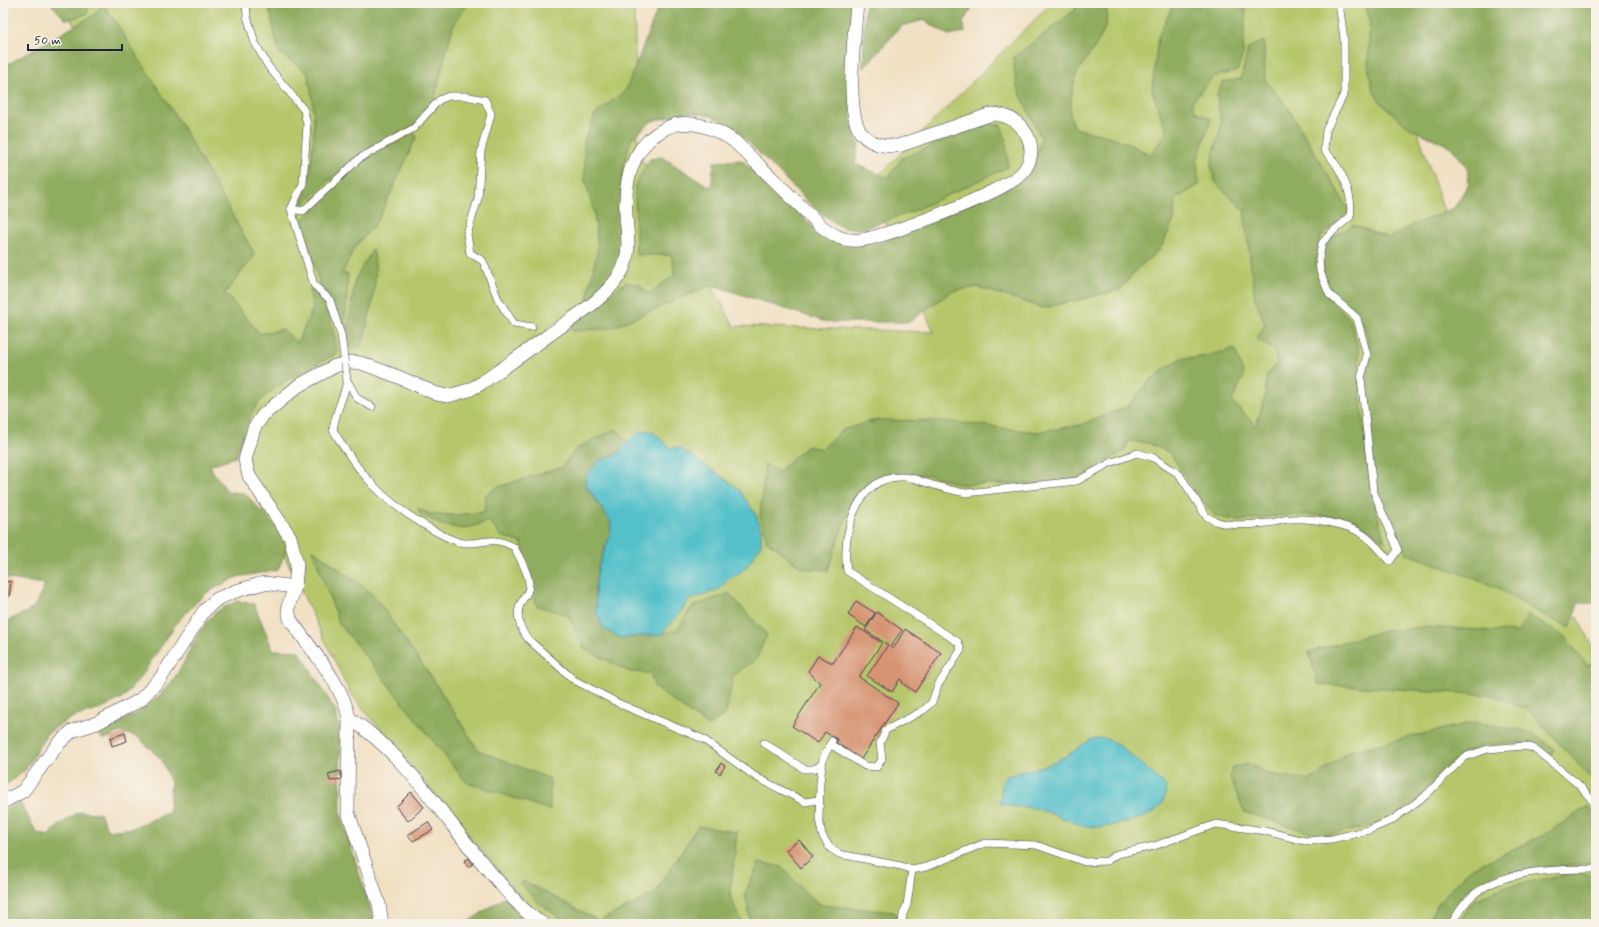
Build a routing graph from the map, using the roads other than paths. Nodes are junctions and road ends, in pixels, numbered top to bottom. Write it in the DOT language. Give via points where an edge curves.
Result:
graph roads {
  1 [pos="246,3"];
  2 [pos="857,3"];
  3 [pos="1339,3"];
  4 [pos="292,209"];
  5 [pos="532,327"];
  6 [pos="347,380"];
  7 [pos="372,407"];
  8 [pos="295,587"];
  9 [pos="349,718"];
  10 [pos="764,743"];
  11 [pos="822,764"];
  12 [pos="818,800"];
  13 [pos="3,802"];
  14 [pos="1596,805"];
  15 [pos="1596,868"];
  16 [pos="912,870"];
  17 [pos="382,924"];
  18 [pos="543,924"];
  19 [pos="902,924"];
  20 [pos="1451,924"];
  1 -- 4 [label="lane" via="255,43 268,66 304,110 307,125 303,184"];
  2 -- 8 [label="street" via="852,101 861,133 874,143 898,146 992,114 1001,114 1019,122 1031,141 1028,164 1022,174 990,193 896,231 860,240 845,240 821,226 734,141 720,132 693,124 669,126 657,132 641,148 631,164 627,178 626,216 629,231 623,269 607,290 582,311 469,390 448,396 437,394 396,376 352,362 335,366 298,386 263,415 254,428 245,460 248,476 290,537 297,564"];
  3 -- 11 [label="lane" via="1344,39 1344,94 1326,130 1324,150 1343,177 1352,205 1350,217 1322,243 1320,271 1329,294 1357,318 1367,355 1361,378 1373,490 1398,550 1390,562 1364,535 1341,525 1289,519 1242,524 1224,524 1212,520 1206,516 1179,474 1152,458 1137,453 1110,463 1077,481 966,493 906,477 889,477 871,488 860,499 851,518 844,556 847,571 958,642 961,650 938,685 932,702 924,710 886,730 880,743 882,759 877,767 865,766 831,742"];
  4 -- 5 [label="lane" via="303,211 360,158 414,128 439,100 449,96 485,100 491,114 481,151 478,199 467,234 470,253 483,261 498,299 514,324"];
  4 -- 6 [label="lane, bridge" via="314,285 330,300 341,335"];
  6 -- 7 [label="lane" via="357,398"];
  6 -- 12 [label="lane" via="333,430 367,480 412,518 443,536 463,543 501,540 514,547 529,582 529,591 518,610 523,633 529,640 574,680 620,704 703,739 756,778 805,802"];
  8 -- 9 [label="street" via="288,607 290,619 343,696"];
  8 -- 13 [label="street" via="264,583 217,599 204,611 160,679 140,700 97,723 72,731 58,744 23,791"];
  9 -- 17 [label="street" via="348,812 379,904"];
  9 -- 18 [label="street" via="368,730 398,760 482,863 528,915"];
  10 -- 11 [label="lane" via="804,769 814,769"];
  11 -- 12 [label="lane"];
  12 -- 16 [label="lane" via="822,835 830,848 839,854"];
  14 -- 16 [label="lane" via="1578,784 1533,748 1524,746 1488,749 1464,757 1424,796 1392,820 1369,830 1332,839 1305,841 1265,831 1216,824 1154,846 1117,854 1107,861 1085,862 1036,845 985,843 926,867"];
  15 -- 20 [label="lane" via="1564,868 1516,875 1471,897"];
  16 -- 19 [label="lane"];
}
